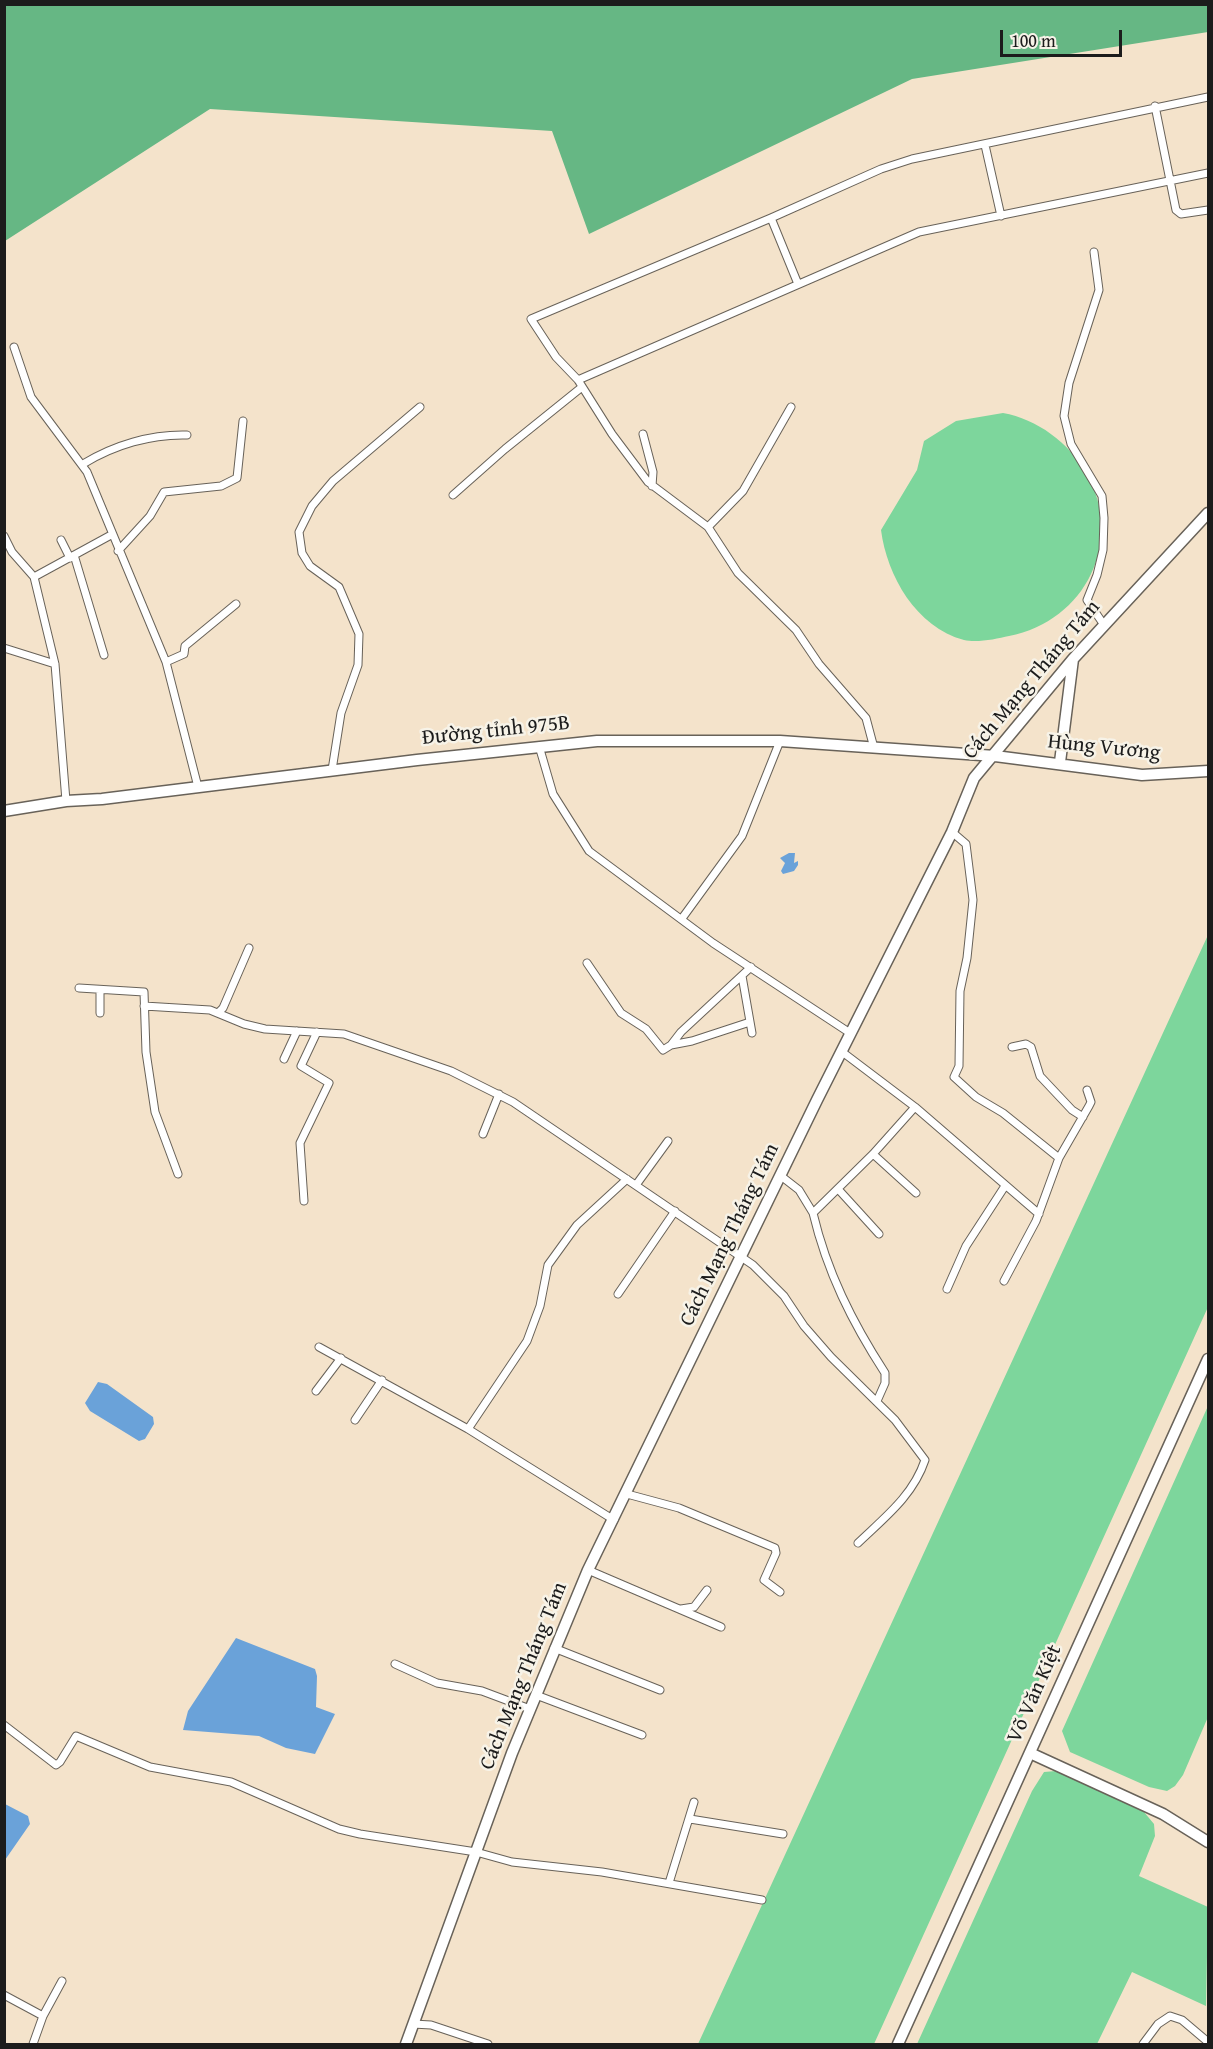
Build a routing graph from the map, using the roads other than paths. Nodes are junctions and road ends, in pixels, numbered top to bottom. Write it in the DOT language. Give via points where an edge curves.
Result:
graph roads {
  1 [pos="1209,97"];
  2 [pos="1155,106"];
  3 [pos="986,145"];
  4 [pos="1209,173"];
  5 [pos="1170,180"];
  6 [pos="1209,210"];
  7 [pos="1001,216"];
  8 [pos="771,219"];
  9 [pos="1094,252"];
  10 [pos="798,284"];
  11 [pos="14,346"];
  12 [pos="578,380"];
  13 [pos="582,387"];
  14 [pos="420,407"];
  15 [pos="791,407"];
  16 [pos="243,420"];
  17 [pos="643,434"];
  18 [pos="188,435"];
  19 [pos="83,464"];
  20 [pos="652,486"];
  21 [pos="453,495"];
  22 [pos="1209,513"];
  23 [pos="708,527"];
  24 [pos="111,535"];
  25 [pos="4,536"];
  26 [pos="61,540"];
  27 [pos="118,550"];
  28 [pos="72,556"];
  29 [pos="34,577"];
  30 [pos="236,604"];
  31 [pos="1104,625"];
  32 [pos="4,648"];
  33 [pos="104,655"];
  34 [pos="1073,659"];
  35 [pos="166,662"];
  36 [pos="55,664"];
  37 [pos="780,741"];
  38 [pos="539,746"];
  39 [pos="874,748"];
  40 [pos="995,756"];
  41 [pos="1060,762"];
  42 [pos="332,770"];
  43 [pos="1209,771"];
  44 [pos="198,787"];
  45 [pos="66,801"];
  46 [pos="4,811"];
  47 [pos="952,832"];
  48 [pos="683,918"];
  49 [pos="249,948"];
  50 [pos="587,963"];
  51 [pos="751,967"];
  52 [pos="742,976"];
  53 [pos="79,988"];
  54 [pos="100,991"];
  55 [pos="144,1006"];
  56 [pos="100,1013"];
  57 [pos="218,1013"];
  58 [pos="750,1022"];
  59 [pos="297,1031"];
  60 [pos="317,1032"];
  61 [pos="752,1033"];
  62 [pos="850,1033"];
  63 [pos="671,1045"];
  64 [pos="1012,1047"];
  65 [pos="841,1051"];
  66 [pos="284,1059"];
  67 [pos="1087,1090"];
  68 [pos="499,1094"];
  69 [pos="915,1107"];
  70 [pos="1083,1117"];
  71 [pos="483,1134"];
  72 [pos="668,1142"];
  73 [pos="873,1154"];
  74 [pos="1059,1158"];
  75 [pos="178,1174"];
  76 [pos="781,1176"];
  77 [pos="627,1179"];
  78 [pos="636,1185"];
  79 [pos="1005,1186"];
  80 [pos="838,1189"];
  81 [pos="916,1193"];
  82 [pos="304,1202"];
  83 [pos="675,1211"];
  84 [pos="813,1213"];
  85 [pos="1039,1214"];
  86 [pos="879,1234"];
  87 [pos="742,1257"];
  88 [pos="1004,1281"];
  89 [pos="947,1289"];
  90 [pos="618,1294"];
  91 [pos="319,1347"];
  92 [pos="341,1358"];
  93 [pos="1209,1359"];
  94 [pos="382,1380"];
  95 [pos="316,1391"];
  96 [pos="878,1401"];
  97 [pos="355,1420"];
  98 [pos="468,1429"];
  99 [pos="627,1494"];
  100 [pos="614,1520"];
  101 [pos="858,1543"];
  102 [pos="588,1570"];
  103 [pos="707,1590"];
  104 [pos="780,1592"];
  105 [pos="681,1609"];
  106 [pos="721,1627"];
  107 [pos="554,1648"];
  108 [pos="395,1664"];
  109 [pos="660,1690"];
  110 [pos="536,1695"];
  111 [pos="530,1709"];
  112 [pos="4,1725"];
  113 [pos="642,1735"];
  114 [pos="1030,1753"];
  115 [pos="694,1802"];
  116 [pos="690,1819"];
  117 [pos="783,1834"];
  118 [pos="1209,1842"];
  119 [pos="476,1852"];
  120 [pos="669,1883"];
  121 [pos="762,1900"];
  122 [pos="62,1981"];
  123 [pos="4,1995"];
  124 [pos="43,2016"];
  125 [pos="413,2024"];
  126 [pos="1209,2042"];
  127 [pos="33,2044"];
  128 [pos="406,2044"];
  129 [pos="488,2044"];
  130 [pos="898,2044"];
  131 [pos="1143,2044"];
  1 -- 2 [label="street"];
  2 -- 3 [label="street"];
  2 -- 5 [label="street"];
  3 -- 7 [label="street"];
  3 -- 8 [label="street" via="902,162"];
  4 -- 5 [label="street"];
  5 -- 6 [label="street" via="1176,210 1181,214"];
  5 -- 7 [label="street"];
  7 -- 10 [label="street" via="919,232"];
  8 -- 10 [label="street"];
  8 -- 12 [label="street" via="531,318 556,357"];
  9 -- 31 [label="street" via="1099,290 1069,383 1064,416 1071,444 1102,496 1104,550 1087,600"];
  10 -- 12 [label="street"];
  11 -- 19 [label="street" via="31,397"];
  12 -- 13 [label="street"];
  13 -- 20 [label="street"];
  13 -- 21 [label="street"];
  14 -- 42 [label="street" via="333,481 312,506 299,532 302,553 310,566 339,587 359,634 358,665 341,713"];
  15 -- 23 [label="street" via="743,491"];
  16 -- 27 [label="street" via="237,478 221,486 165,492 150,516"];
  17 -- 20 [label="street" via="653,472"];
  18 -- 19 [label="street" via="144,439 106,451"];
  19 -- 24 [label="street"];
  20 -- 23 [label="street"];
  22 -- 31 [label="street, Cách Mạng Tháng Tám"];
  23 -- 39 [label="street" via="738,573 796,630 819,664 866,718"];
  24 -- 27 [label="street"];
  24 -- 28 [label="street"];
  25 -- 29 [label="street"];
  26 -- 28 [label="street"];
  27 -- 35 [label="street"];
  28 -- 29 [label="street"];
  28 -- 33 [label="street"];
  29 -- 36 [label="street"];
  30 -- 35 [label="street" via="185,646 184,654"];
  31 -- 34 [label="street, Cách Mạng Tháng Tám"];
  32 -- 36 [label="street"];
  34 -- 40 [label="street, Cách Mạng Tháng Tám"];
  34 -- 41 [label="street"];
  35 -- 44 [label="street"];
  36 -- 45 [label="street"];
  37 -- 38 [label="street, Đường tỉnh 975B" via="597,741"];
  37 -- 39 [label="street, Đường tỉnh 975B"];
  37 -- 48 [label="street" via="742,836"];
  38 -- 42 [label="street, Đường tỉnh 975B"];
  38 -- 48 [label="street" via="552,794 589,851"];
  39 -- 40 [label="street, Đường tỉnh 975B"];
  40 -- 41 [label="street, Hùng Vương"];
  40 -- 47 [label="street, Cách Mạng Tháng Tám" via="974,778"];
  41 -- 43 [label="street, Hùng Vương" via="1142,775"];
  42 -- 44 [label="street, Đường tỉnh 975B"];
  44 -- 45 [label="street, Đường tỉnh 975B"];
  45 -- 46 [label="street, Đường tỉnh 975B"];
  47 -- 62 [label="street, Cách Mạng Tháng Tám"];
  47 -- 74 [label="street" via="966,844 973,900 960,992 959,1066 954,1077"];
  48 -- 51 [label="street"];
  49 -- 57 [label="street"];
  50 -- 63 [label="street" via="621,1013 646,1029 663,1050"];
  51 -- 52 [label="street"];
  51 -- 62 [label="street"];
  52 -- 58 [label="street"];
  52 -- 63 [label="street"];
  53 -- 54 [label="street"];
  54 -- 55 [label="street" via="144,992"];
  54 -- 56 [label="street"];
  55 -- 57 [label="street"];
  55 -- 75 [label="street" via="155,1112"];
  57 -- 59 [label="street" via="253,1027"];
  58 -- 61 [label="street"];
  58 -- 63 [label="street"];
  59 -- 60 [label="street"];
  59 -- 66 [label="street"];
  60 -- 68 [label="street" via="356,1037 451,1071"];
  60 -- 82 [label="street" via="301,1066 329,1083 300,1143"];
  62 -- 65 [label="street, Cách Mạng Tháng Tám"];
  64 -- 70 [label="street" via="1030,1047 1040,1076"];
  65 -- 69 [label="street"];
  65 -- 76 [label="street, Cách Mạng Tháng Tám"];
  67 -- 70 [label="street" via="1091,1102"];
  68 -- 71 [label="street"];
  68 -- 77 [label="street"];
  69 -- 73 [label="street"];
  69 -- 79 [label="street"];
  70 -- 74 [label="street"];
  72 -- 78 [label="street"];
  73 -- 80 [label="street"];
  73 -- 81 [label="street"];
  74 -- 85 [label="street"];
  76 -- 84 [label="street" via="799,1190"];
  76 -- 87 [label="street, Cách Mạng Tháng Tám"];
  77 -- 78 [label="street"];
  77 -- 98 [label="street" via="577,1225 548,1265 540,1306 527,1341"];
  78 -- 83 [label="street"];
  79 -- 85 [label="street"];
  79 -- 89 [label="street" via="966,1246"];
  80 -- 84 [label="street"];
  80 -- 86 [label="street"];
  83 -- 87 [label="street"];
  83 -- 90 [label="street"];
  84 -- 96 [label="street" via="845,1307 885,1373"];
  85 -- 88 [label="street"];
  87 -- 96 [label="street" via="784,1296 831,1358"];
  87 -- 99 [label="street, Cách Mạng Tháng Tám"];
  91 -- 92 [label="street"];
  92 -- 94 [label="street"];
  92 -- 95 [label="street"];
  93 -- 114 [label="street, Võ Văn Kiệt"];
  94 -- 97 [label="street"];
  94 -- 98 [label="street"];
  96 -- 101 [label="street" via="925,1460 903,1500"];
  98 -- 100 [label="street"];
  99 -- 100 [label="street, Cách Mạng Tháng Tám"];
  99 -- 104 [label="street" via="678,1508 775,1548 764,1580"];
  100 -- 102 [label="street, Cách Mạng Tháng Tám"];
  102 -- 105 [label="street"];
  102 -- 107 [label="street, Cách Mạng Tháng Tám"];
  103 -- 105 [label="street" via="694,1607"];
  105 -- 106 [label="street"];
  107 -- 109 [label="street"];
  107 -- 110 [label="street, Cách Mạng Tháng Tám"];
  108 -- 111 [label="street" via="437,1683 482,1691"];
  110 -- 111 [label="street, Cách Mạng Tháng Tám"];
  110 -- 113 [label="street"];
  111 -- 119 [label="street, Cách Mạng Tháng Tám"];
  112 -- 119 [label="street" via="56,1765 76,1736 150,1767 231,1782 339,1828"];
  114 -- 118 [label="street" via="1163,1814"];
  114 -- 130 [label="street, Võ Văn Kiệt"];
  115 -- 116 [label="street"];
  116 -- 117 [label="street"];
  116 -- 120 [label="street"];
  119 -- 120 [label="street" via="512,1862"];
  119 -- 125 [label="street, Cách Mạng Tháng Tám"];
  120 -- 121 [label="street"];
  122 -- 124 [label="street"];
  123 -- 124 [label="street"];
  124 -- 127 [label="street"];
  125 -- 128 [label="street, Cách Mạng Tháng Tám"];
  125 -- 129 [label="street" via="431,2025"];
  126 -- 131 [label="street" via="1182,2020 1170,2016 1158,2024"];
}
